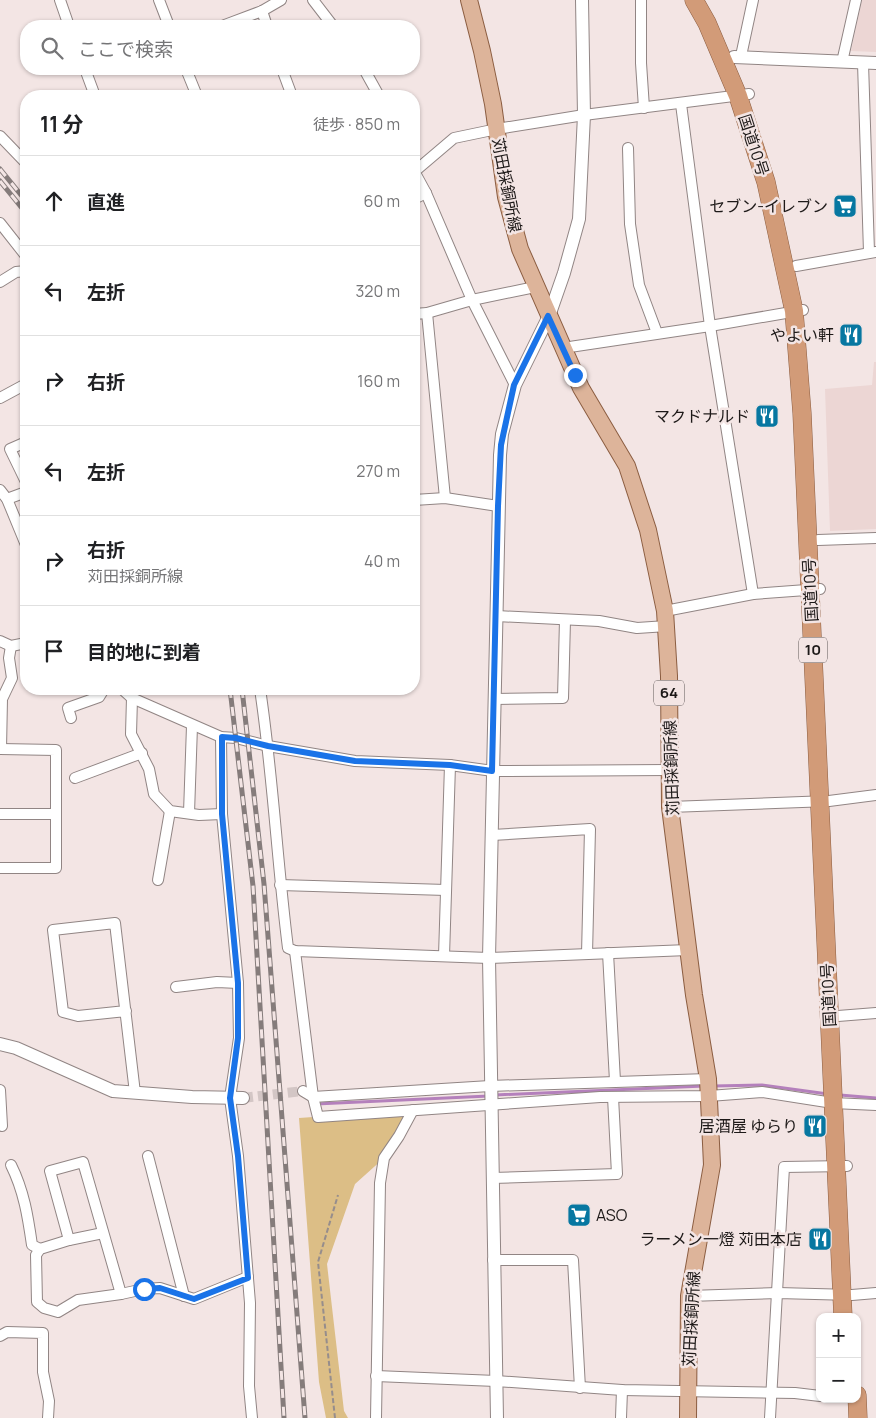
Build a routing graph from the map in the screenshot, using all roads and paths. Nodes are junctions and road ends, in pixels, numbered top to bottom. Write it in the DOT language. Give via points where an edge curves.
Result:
graph roads {
  1 [pos="60,0"];
  2 [pos="159,0"];
  3 [pos="281,0"];
  4 [pos="313,0"];
  5 [pos="468,0"];
  6 [pos="582,0"];
  7 [pos="641,0"];
  8 [pos="694,0"];
  9 [pos="708,0"];
  10 [pos="753,0"];
  11 [pos="853,1"];
  12 [pos="262,11"];
  13 [pos="67,20"];
  14 [pos="167,20"];
  15 [pos="238,20"];
  16 [pos="265,20"];
  17 [pos="328,20"];
  18 [pos="737,57"];
  19 [pos="842,62"];
  20 [pos="870,63"];
  21 [pos="87,75"];
  22 [pos="188,75"];
  23 [pos="284,75"];
  24 [pos="367,75"];
  25 [pos="93,90"];
  26 [pos="195,90"];
  27 [pos="290,90"];
  28 [pos="376,90"];
  29 [pos="743,95"];
  30 [pos="681,104"];
  31 [pos="644,108"];
  32 [pos="584,115"];
  33 [pos="497,130"];
  34 [pos="0,136"];
  35 [pos="628,148"];
  36 [pos="20,157"];
  37 [pos="420,166"];
  38 [pos="420,182"];
  39 [pos="426,194"];
  40 [pos="420,196"];
  41 [pos="0,223"];
  42 [pos="20,248"];
  43 [pos="873,252"];
  44 [pos="796,266"];
  45 [pos="20,272"];
  46 [pos="2,278"];
  47 [pos="535,287"];
  48 [pos="472,300"];
  49 [pos="799,310"];
  50 [pos="427,313"];
  51 [pos="420,314"];
  52 [pos="548,316"];
  53 [pos="710,326"];
  54 [pos="657,333"];
  55 [pos="563,348"];
  56 [pos="514,385"];
  57 [pos="20,387"];
  58 [pos="0,398"];
  59 [pos="20,445"];
  60 [pos="20,470"];
  61 [pos="20,493"];
  62 [pos="3,494"];
  63 [pos="445,498"];
  64 [pos="420,500"];
  65 [pos="498,506"];
  66 [pos="20,532"];
  67 [pos="876,538"];
  68 [pos="818,540"];
  69 [pos="815,590"];
  70 [pos="752,594"];
  71 [pos="497,616"];
  72 [pos="666,619"];
  73 [pos="565,620"];
  74 [pos="0,641"];
  75 [pos="20,644"];
  76 [pos="11,646"];
  77 [pos="100,695"];
  78 [pos="129,695"];
  79 [pos="261,695"];
  80 [pos="132,698"];
  81 [pos="494,699"];
  82 [pos="71,718"];
  83 [pos="192,726"];
  84 [pos="222,737"];
  85 [pos="268,746"];
  86 [pos="0,749"];
  87 [pos="142,752"];
  88 [pos="450,765"];
  89 [pos="669,770"];
  90 [pos="492,771"];
  91 [pos="75,778"];
  92 [pos="876,795"];
  93 [pos="824,801"];
  94 [pos="670,807"];
  95 [pos="170,811"];
  96 [pos="189,813"];
  97 [pos="0,814"];
  98 [pos="55,814"];
  99 [pos="222,814"];
  100 [pos="492,835"];
  101 [pos="0,868"];
  102 [pos="158,880"];
  103 [pos="280,885"];
  104 [pos="446,890"];
  105 [pos="688,950"];
  106 [pos="295,951"];
  107 [pos="608,953"];
  108 [pos="587,954"];
  109 [pos="444,956"];
  110 [pos="489,958"];
  111 [pos="238,983"];
  112 [pos="176,987"];
  113 [pos="126,1011"];
  114 [pos="876,1013"];
  115 [pos="838,1016"];
  116 [pos="0,1044"];
  117 [pos="708,1079"];
  118 [pos="615,1081"];
  119 [pos="490,1086"];
  120 [pos="0,1090"];
  121 [pos="303,1092"];
  122 [pos="135,1093"];
  123 [pos="709,1096"];
  124 [pos="313,1097"];
  125 [pos="613,1097"];
  126 [pos="236,1098"];
  127 [pos="839,1103"];
  128 [pos="490,1106"];
  129 [pos="876,1106"];
  130 [pos="413,1110"];
  131 [pos="2,1126"];
  132 [pos="148,1156"];
  133 [pos="11,1165"];
  134 [pos="842,1166"];
  135 [pos="492,1178"];
  136 [pos="338,1195"];
  137 [pos="103,1233"];
  138 [pos="69,1240"];
  139 [pos="40,1250"];
  140 [pos="494,1260"];
  141 [pos="248,1278"];
  142 [pos="778,1292"];
  143 [pos="876,1293"];
  144 [pos="121,1294"];
  145 [pos="847,1295"];
  146 [pos="184,1296"];
  147 [pos="689,1296"];
  148 [pos="844,1313"];
  149 [pos="852,1313"];
  150 [pos="0,1336"];
  151 [pos="376,1376"];
  152 [pos="496,1381"];
  153 [pos="580,1388"];
  154 [pos="622,1390"];
  155 [pos="688,1390"];
  156 [pos="771,1393"];
  157 [pos="816,1396"];
  158 [pos="852,1403"];
  159 [pos="854,1403"];
  160 [pos="48,1418"];
  161 [pos="252,1418"];
  162 [pos="335,1418"];
  163 [pos="376,1418"];
  164 [pos="497,1418"];
  165 [pos="621,1418"];
  166 [pos="688,1418"];
  167 [pos="770,1418"];
  168 [pos="848,1418"];
  169 [pos="858,1418"];
  1 -- 13 [label="street"];
  2 -- 14 [label="street"];
  3 -- 12 [label="street"];
  4 -- 17 [label="street"];
  5 -- 33 [label="main road, 苅田採銅所線 / 64" via="482,51"];
  6 -- 32 [label="street"];
  7 -- 31 [label="street"];
  8 -- 29 [label="highway, 国道10号 / 10"];
  9 -- 18 [label="highway, 国道10号 / 10"];
  10 -- 18 [label="street"];
  11 -- 19 [label="street"];
  12 -- 15 [label="street"];
  12 -- 16 [label="street"];
  18 -- 19 [label="street"];
  18 -- 29 [label="highway, 国道10号 / 10"];
  19 -- 20 [label="street"];
  20 -- 43 [label="street"];
  21 -- 25 [label="street"];
  22 -- 26 [label="street"];
  23 -- 27 [label="street"];
  24 -- 28 [label="street"];
  29 -- 30 [label="street"];
  29 -- 44 [label="highway, 国道10号 / 10" via="784,206"];
  29 -- 49 [label="highway, 国道10号 / 10"];
  30 -- 31 [label="street"];
  30 -- 53 [label="street"];
  31 -- 32 [label="street"];
  32 -- 33 [label="street"];
  32 -- 52 [label="street" via="578,219 564,273"];
  33 -- 37 [label="street" via="454,138"];
  33 -- 47 [label="main road, 苅田採銅所線 / 64" via="506,197 520,249"];
  34 -- 36 [label="street"];
  35 -- 54 [label="street" via="630,224 639,285"];
  38 -- 39 [label="street"];
  39 -- 40 [label="street"];
  39 -- 48 [label="street"];
  41 -- 42 [label="street"];
  43 -- 44 [label="street"];
  44 -- 49 [label="highway, 国道10号 / 10"];
  45 -- 46 [label="street"];
  47 -- 48 [label="street"];
  47 -- 52 [label="main road, 苅田採銅所線 / 64"];
  48 -- 50 [label="street"];
  48 -- 56 [label="street"];
  49 -- 53 [label="street"];
  49 -- 68 [label="highway, 国道10号 / 10" via="813,420"];
  49 -- 69 [label="highway, 国道10号 / 10" via="802,413"];
  50 -- 51 [label="street"];
  50 -- 63 [label="street"];
  52 -- 55 [label="main road, 苅田採銅所線 / 64"];
  52 -- 56 [label="street"];
  53 -- 54 [label="street"];
  53 -- 70 [label="street"];
  54 -- 55 [label="street"];
  55 -- 72 [label="main road, 苅田採銅所線 / 64" via="581,388 627,466 648,530"];
  56 -- 65 [label="street" via="502,434"];
  57 -- 58 [label="street"];
  59 -- 60 [label="street" via="10,449"];
  61 -- 62 [label="street"];
  62 -- 66 [label="street"];
  63 -- 64 [label="street"];
  63 -- 65 [label="street"];
  65 -- 71 [label="street"];
  67 -- 68 [label="street"];
  68 -- 69 [label="highway, 国道10号 / 10"];
  69 -- 70 [label="street"];
  69 -- 93 [label="highway, 国道10号 / 10"];
  70 -- 72 [label="street"];
  71 -- 73 [label="street"];
  71 -- 81 [label="street"];
  72 -- 73 [label="street" via="637,628"];
  72 -- 89 [label="main road, 苅田採銅所線 / 64"];
  73 -- 81 [label="street" via="563,698"];
  74 -- 76 [label="street"];
  75 -- 76 [label="street"];
  76 -- 86 [label="street" via="12,678 2,699"];
  77 -- 82 [label="street" via="68,708"];
  78 -- 80 [label="street"];
  79 -- 85 [label="street"];
  80 -- 83 [label="street"];
  80 -- 87 [label="street" via="131,734"];
  81 -- 90 [label="street"];
  83 -- 84 [label="street"];
  83 -- 96 [label="street"];
  84 -- 85 [label="street"];
  84 -- 99 [label="street"];
  85 -- 88 [label="street" via="355,761"];
  85 -- 103 [label="street"];
  86 -- 98 [label="street" via="56,750"];
  87 -- 91 [label="street"];
  87 -- 95 [label="street" via="154,794"];
  88 -- 90 [label="street"];
  88 -- 104 [label="street"];
  89 -- 90 [label="street"];
  89 -- 94 [label="main road, 苅田採銅所線 / 64"];
  90 -- 100 [label="street"];
  92 -- 93 [label="street"];
  93 -- 94 [label="street"];
  93 -- 115 [label="highway, 国道10号 / 10" via="835,904"];
  93 -- 127 [label="highway, 国道10号 / 10"];
  94 -- 105 [label="main road, 苅田採銅所線 / 64"];
  95 -- 96 [label="street"];
  95 -- 102 [label="street"];
  96 -- 99 [label="street"];
  97 -- 98 [label="street"];
  98 -- 101 [label="street" via="56,868"];
  99 -- 111 [label="street"];
  100 -- 108 [label="street" via="590,830"];
  100 -- 110 [label="street"];
  103 -- 104 [label="street"];
  103 -- 106 [label="street" via="288,948"];
  104 -- 109 [label="street"];
  105 -- 107 [label="street"];
  105 -- 117 [label="main road, 苅田採銅所線 / 64"];
  106 -- 109 [label="street"];
  106 -- 124 [label="street"];
  107 -- 108 [label="street"];
  107 -- 118 [label="street"];
  108 -- 110 [label="street"];
  109 -- 110 [label="street"];
  110 -- 119 [label="street"];
  111 -- 112 [label="street"];
  111 -- 126 [label="street"];
  113 -- 113 [label="street" via="78,1016 63,1012 53,930 115,923"];
  113 -- 122 [label="street"];
  114 -- 115 [label="street"];
  115 -- 127 [label="highway, 国道10号 / 10"];
  116 -- 122 [label="street" via="34,1055 113,1091"];
  117 -- 118 [label="street"];
  117 -- 123 [label="main road, 苅田採銅所線 / 64"];
  118 -- 119 [label="street"];
  119 -- 124 [label="street"];
  119 -- 128 [label="street"];
  120 -- 131 [label="street"];
  121 -- 124 [label="street"];
  122 -- 126 [label="street"];
  123 -- 125 [label="street"];
  123 -- 127 [label="street" via="762,1092"];
  123 -- 147 [label="main road, 苅田採銅所線 / 64" via="712,1165"];
  124 -- 130 [label="street" via="318,1117"];
  125 -- 128 [label="street"];
  125 -- 135 [label="street" via="617,1174"];
  126 -- 141 [label="street"];
  127 -- 129 [label="street"];
  127 -- 134 [label="highway, 国道10号 / 10"];
  128 -- 130 [label="street"];
  128 -- 135 [label="street"];
  130 -- 151 [label="street" via="384,1158 380,1183"];
  132 -- 146 [label="street"];
  133 -- 139 [label="street" via="26,1206 32,1245"];
  134 -- 142 [label="street" via="784,1168"];
  134 -- 145 [label="highway, 国道10号 / 10"];
  135 -- 140 [label="street"];
  136 -- 162 [label="path" via="318,1262"];
  137 -- 138 [label="street"];
  137 -- 138 [label="street" via="83,1162 50,1171"];
  137 -- 144 [label="street"];
  138 -- 139 [label="street"];
  139 -- 144 [label="street" via="36,1255 37,1302 44,1308 58,1312 78,1300"];
  140 -- 152 [label="street"];
  140 -- 153 [label="street" via="574,1260"];
  141 -- 146 [label="street" via="194,1299"];
  141 -- 161 [label="street"];
  142 -- 145 [label="street"];
  142 -- 147 [label="street"];
  142 -- 156 [label="street"];
  143 -- 145 [label="street"];
  144 -- 146 [label="street" via="160,1288"];
  145 -- 148 [label="highway, 国道10号 / 10"];
  145 -- 149 [label="highway, 国道10号 / 10"];
  147 -- 155 [label="main road, 苅田採銅所線 / 64"];
  150 -- 160 [label="street" via="7,1332 43,1333"];
  151 -- 152 [label="street"];
  151 -- 163 [label="street"];
  152 -- 153 [label="street"];
  152 -- 164 [label="street"];
  153 -- 154 [label="street"];
  154 -- 155 [label="street"];
  154 -- 165 [label="street"];
  155 -- 156 [label="street"];
  155 -- 166 [label="main road, 苅田採銅所線 / 64"];
  156 -- 157 [label="street"];
  156 -- 167 [label="street"];
  158 -- 168 [label="highway"];
  159 -- 169 [label="highway"];
}
